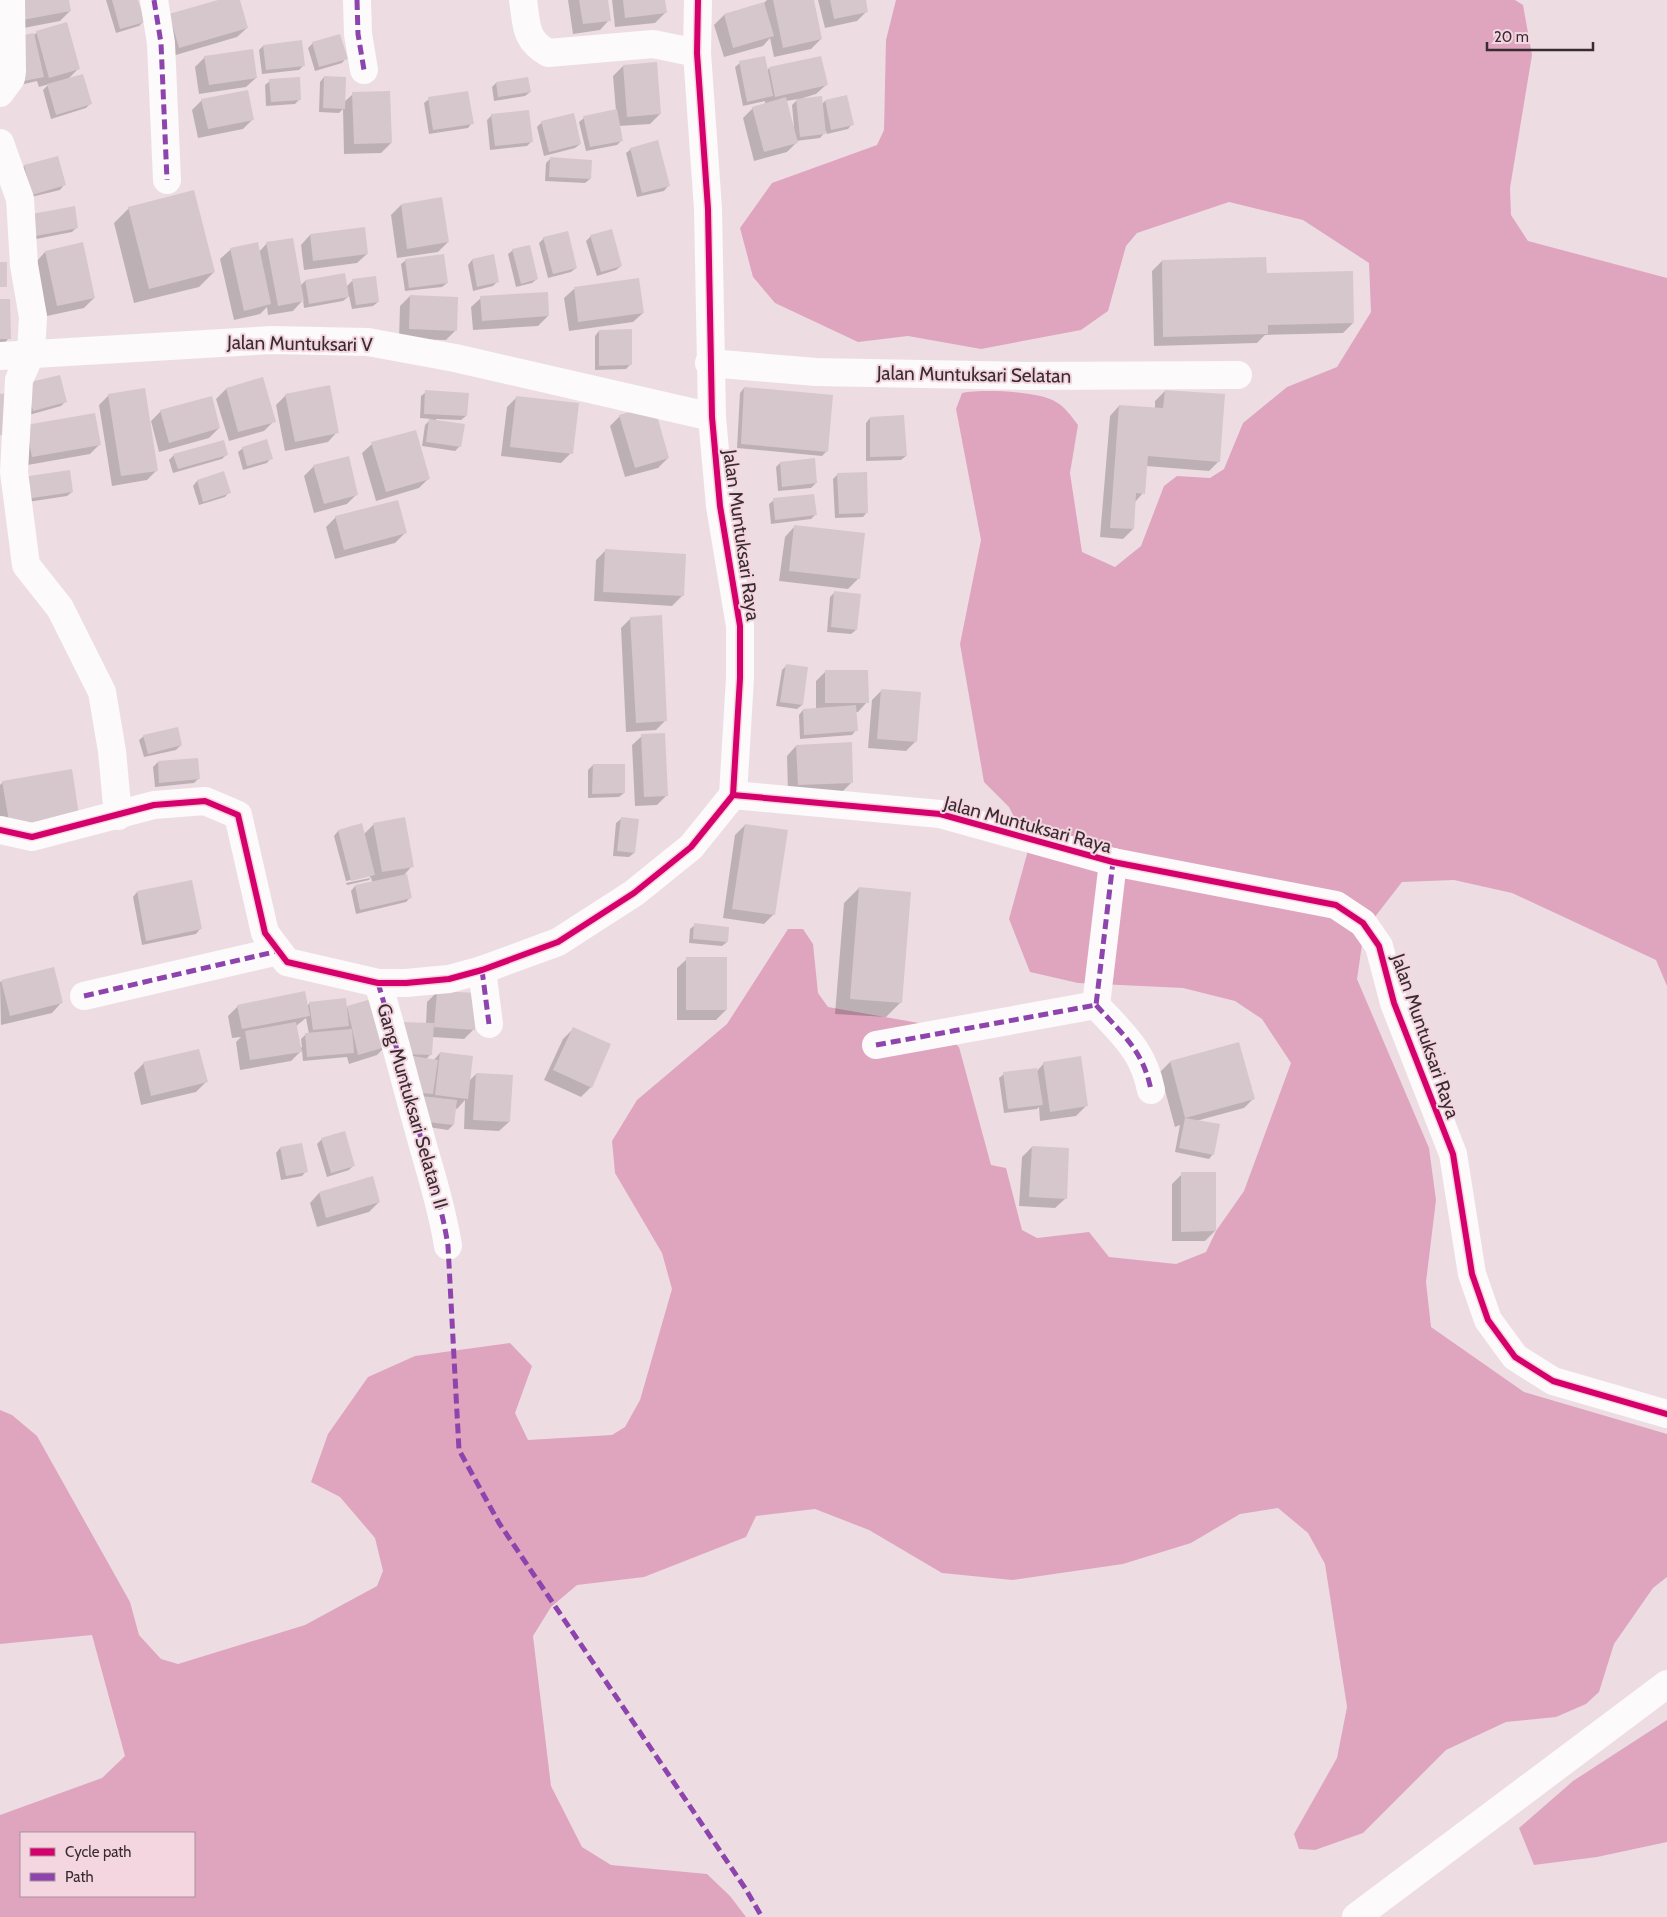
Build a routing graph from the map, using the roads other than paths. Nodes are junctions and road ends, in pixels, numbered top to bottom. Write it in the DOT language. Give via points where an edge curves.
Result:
graph roads {
  1 [pos="12,0"];
  2 [pos="154,0"];
  3 [pos="357,0"];
  4 [pos="523,0"];
  5 [pos="698,0"];
  6 [pos="698,53"];
  7 [pos="364,70"];
  8 [pos="0,93"];
  9 [pos="0,143"];
  10 [pos="167,180"];
  11 [pos="31,353"];
  12 [pos="0,356"];
  13 [pos="709,363"];
  14 [pos="1238,375"];
  15 [pos="712,417"];
  16 [pos="733,796"];
  17 [pos="118,816"];
  18 [pos="0,830"];
  19 [pos="1113,862"];
  20 [pos="278,951"];
  21 [pos="482,970"];
  22 [pos="378,983"];
  23 [pos="84,996"];
  24 [pos="1096,1005"];
  25 [pos="489,1024"];
  26 [pos="876,1045"];
  27 [pos="1151,1090"];
  28 [pos="448,1246"];
  29 [pos="1667,1414"];
  30 [pos="1667,1684"];
  31 [pos="1356,1917"];
  1 -- 8 [label="street" via="12,71"];
  2 -- 10 [label="street" via="161,43"];
  3 -- 7 [label="street"];
  4 -- 6 [label="street" via="528,33 535,45 548,52 653,44"];
  5 -- 6 [label="street, Jalan Muntuksari Raya"];
  6 -- 13 [label="street, Jalan Muntuksari Raya" via="708,209"];
  9 -- 11 [label="street" via="20,199 24,265 33,317"];
  11 -- 12 [label="street, Jalan Muntuksari V"];
  11 -- 15 [label="street, Jalan Muntuksari V" via="272,340 368,342 454,358"];
  11 -- 17 [label="street" via="19,380 14,472 26,566 60,608 102,692"];
  13 -- 14 [label="street, Jalan Muntuksari Selatan" via="816,372 1024,376"];
  13 -- 15 [label="street, Jalan Muntuksari Raya"];
  15 -- 16 [label="street, Jalan Muntuksari Raya" via="720,506 740,626"];
  16 -- 19 [label="street, Jalan Muntuksari Raya" via="940,814"];
  16 -- 21 [label="street" via="691,847 634,893 558,942"];
  17 -- 18 [label="street, Gang Muntuksari Selatan II" via="32,837"];
  17 -- 20 [label="street, Gang Muntuksari Selatan II" via="154,805 205,801 238,815 265,933"];
  19 -- 24 [label="street"];
  19 -- 29 [label="street, Jalan Muntuksari Raya" via="1336,905 1363,924 1379,946 1397,1011 1453,1154 1472,1274 1488,1320 1515,1357 1553,1381"];
  20 -- 22 [label="street, Gang Muntuksari Selatan II" via="287,962"];
  20 -- 23 [label="street"];
  21 -- 22 [label="street" via="449,979"];
  21 -- 25 [label="street"];
  22 -- 28 [label="street, Gang Muntuksari Selatan II" via="443,1214"];
  24 -- 26 [label="street"];
  24 -- 27 [label="street" via="1135,1047 1144,1064"];
  30 -- 31 [label="street"];
}
